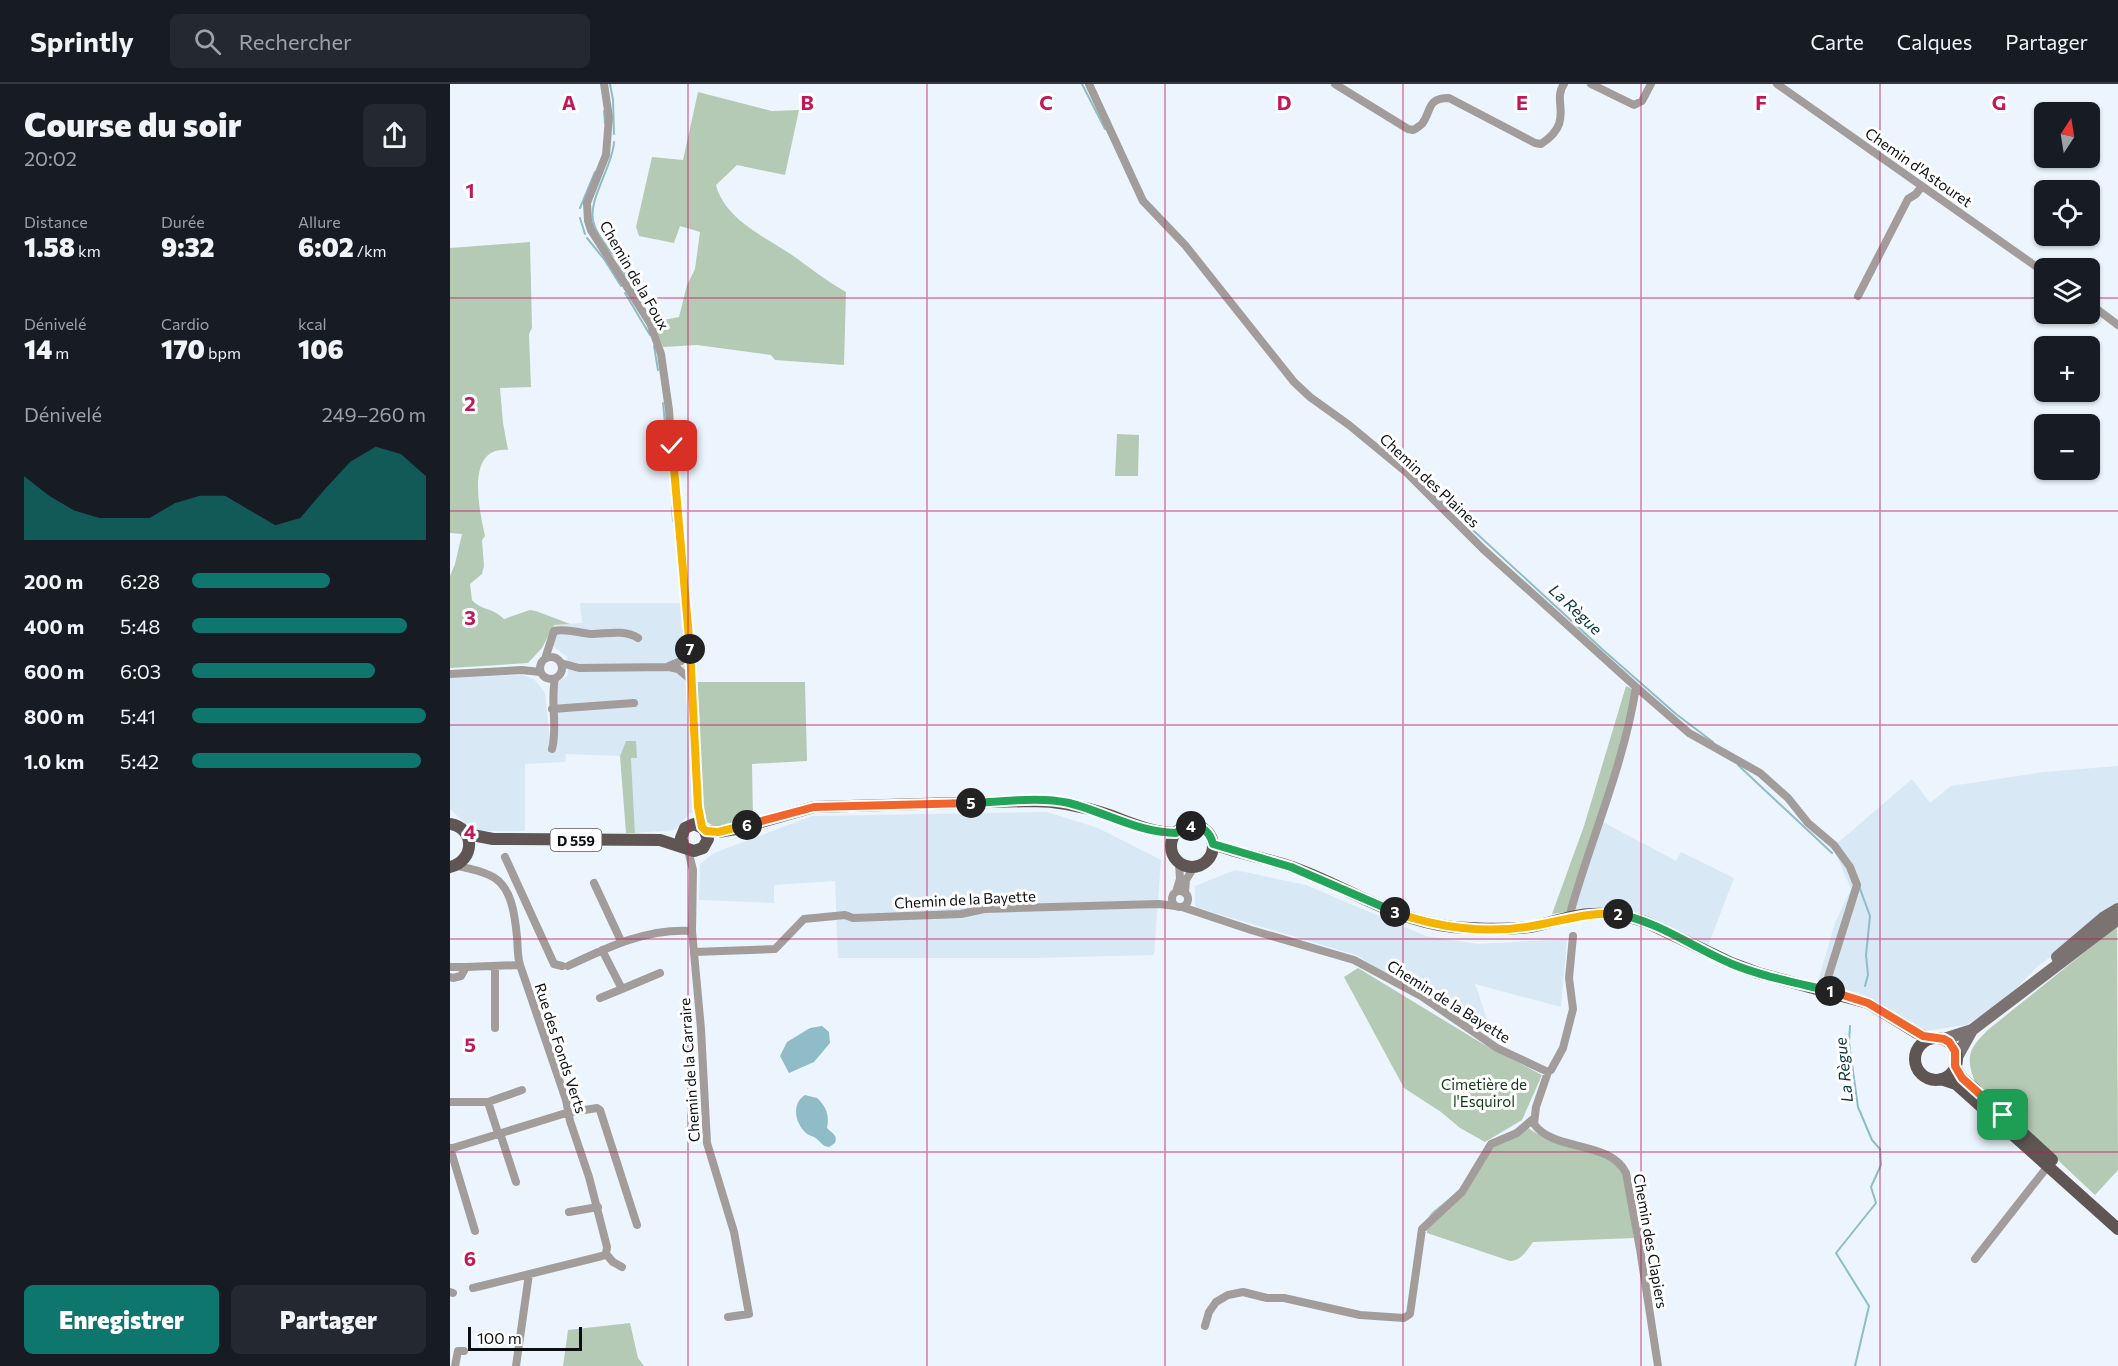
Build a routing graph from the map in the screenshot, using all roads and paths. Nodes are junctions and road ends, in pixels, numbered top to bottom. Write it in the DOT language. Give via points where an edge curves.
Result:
graph roads {
  1 [pos="604,84"];
  2 [pos="1089,84"];
  3 [pos="1335,84"];
  4 [pos="1564,84"];
  5 [pos="1591,84"];
  6 [pos="1651,84"];
  7 [pos="1778,84"];
  8 [pos="1922,186"];
  9 [pos="2034,265"];
  10 [pos="1858,296"];
  11 [pos="2100,312"];
  12 [pos="2118,325"];
  13 [pos="638,638"];
  14 [pos="550,646"];
  15 [pos="690,653"];
  16 [pos="558,660"];
  17 [pos="679,662"];
  18 [pos="669,666"];
  19 [pos="579,668"];
  20 [pos="691,670"];
  21 [pos="547,672"];
  22 [pos="450,674"];
  23 [pos="691,680"];
  24 [pos="1636,687"];
  25 [pos="634,703"];
  26 [pos="552,709"];
  27 [pos="552,749"];
  28 [pos="450,824"];
  29 [pos="1139,827"];
  30 [pos="1176,833"];
  31 [pos="467,834"];
  32 [pos="694,838"];
  33 [pos="493,840"];
  34 [pos="1213,844"];
  35 [pos="1172,850"];
  36 [pos="1248,855"];
  37 [pos="505,857"];
  38 [pos="1210,857"];
  39 [pos="469,859"];
  40 [pos="1179,862"];
  41 [pos="453,866"];
  42 [pos="1194,867"];
  43 [pos="594,883"];
  44 [pos="519,888"];
  45 [pos="508,893"];
  46 [pos="1180,900"];
  47 [pos="2118,909"];
  48 [pos="1572,916"];
  49 [pos="2118,919"];
  50 [pos="692,931"];
  51 [pos="1574,936"];
  52 [pos="621,941"];
  53 [pos="602,950"];
  54 [pos="694,952"];
  55 [pos="520,965"];
  56 [pos="450,967"];
  57 [pos="465,967"];
  58 [pos="495,967"];
  59 [pos="660,974"];
  60 [pos="450,977"];
  61 [pos="2029,986"];
  62 [pos="622,989"];
  63 [pos="1824,990"];
  64 [pos="600,998"];
  65 [pos="1891,1018"];
  66 [pos="495,1028"];
  67 [pos="1972,1030"];
  68 [pos="1930,1039"];
  69 [pos="1944,1039"];
  70 [pos="1916,1053"];
  71 [pos="1956,1061"];
  72 [pos="1548,1072"];
  73 [pos="1941,1079"];
  74 [pos="522,1090"];
  75 [pos="488,1101"];
  76 [pos="450,1102"];
  77 [pos="569,1112"];
  78 [pos="1533,1119"];
  79 [pos="499,1133"];
  80 [pos="450,1148"];
  81 [pos="2048,1166"];
  82 [pos="516,1182"];
  83 [pos="598,1207"];
  84 [pos="569,1212"];
  85 [pos="637,1225"];
  86 [pos="2118,1228"];
  87 [pos="475,1231"];
  88 [pos="606,1254"];
  89 [pos="1975,1259"];
  90 [pos="622,1267"];
  91 [pos="529,1275"];
  92 [pos="473,1288"];
  93 [pos="729,1317"];
  94 [pos="1205,1326"];
  95 [pos="464,1351"];
  96 [pos="455,1366"];
  97 [pos="516,1366"];
  98 [pos="1658,1366"];
  1 -- 15 [label="street, Chemin de la Foux" via="606,155 587,203 588,221 651,323 661,354"];
  2 -- 24 [label="street, Chemin des Plaines" via="1143,201 1185,245 1294,382 1406,472 1483,549"];
  3 -- 4 [label="street" via="1408,129 1422,124 1434,101 1449,98 1541,144 1558,129"];
  5 -- 6 [label="street" via="1634,105 1642,101"];
  7 -- 8 [label="street, Chemin d'Astouret"];
  8 -- 9 [label="street, Chemin d'Astouret"];
  8 -- 10 [label="street" via="1908,199"];
  11 -- 12 [label="street"];
  13 -- 14 [label="street" via="617,632 588,634 564,629 554,631"];
  14 -- 16 [label="street"];
  14 -- 21 [label="street"];
  15 -- 17 [label="street"];
  15 -- 20 [label="street, Chemin de la Foux"];
  16 -- 19 [label="street"];
  16 -- 21 [label="street"];
  16 -- 21 [label="street" via="562,669"];
  17 -- 18 [label="street"];
  17 -- 20 [label="street"];
  18 -- 19 [label="street"];
  18 -- 23 [label="street"];
  19 -- 21 [label="street"];
  20 -- 23 [label="street, Chemin de la Foux"];
  21 -- 22 [label="street"];
  21 -- 26 [label="street"];
  23 -- 32 [label="street, Chemin de la Foux" via="698,807"];
  24 -- 48 [label="street" via="1605,810 1583,870"];
  24 -- 63 [label="street, Chemin des Plaines" via="1689,733 1760,773 1834,845 1850,867 1857,885"];
  25 -- 26 [label="street"];
  26 -- 27 [label="street"];
  28 -- 31 [label="main road"];
  29 -- 30 [label="main road"];
  29 -- 32 [label="main road" via="1085,808 1048,801 874,806 811,813"];
  29 -- 35 [label="main road"];
  30 -- 34 [label="main road" via="1197,826 1207,832"];
  30 -- 35 [label="main road"];
  31 -- 33 [label="main road, D 559"];
  31 -- 39 [label="main road"];
  32 -- 33 [label="main road, D 559"];
  32 -- 50 [label="street, Chemin de la Carraire"];
  33 -- 39 [label="main road, D 559"];
  34 -- 36 [label="main road"];
  34 -- 38 [label="main road"];
  35 -- 40 [label="main road"];
  36 -- 38 [label="main road"];
  36 -- 48 [label="main road" via="1291,867 1429,923 1465,928 1531,927"];
  37 -- 44 [label="street"];
  38 -- 42 [label="main road"];
  39 -- 41 [label="main road"];
  39 -- 45 [label="street"];
  40 -- 42 [label="main road"];
  40 -- 46 [label="street"];
  42 -- 46 [label="street"];
  43 -- 52 [label="street"];
  44 -- 45 [label="street"];
  44 -- 53 [label="street" via="554,964 565,966"];
  45 -- 55 [label="street, Rue des Fonds Verts" via="514,907"];
  46 -- 54 [label="street, Chemin de la Bayette" via="804,919 775,948"];
  46 -- 72 [label="street, Chemin de la Bayette" via="1198,914 1354,960 1421,996 1497,1048"];
  47 -- 61 [label="main road" via="2049,963"];
  48 -- 63 [label="main road" via="1602,913 1631,917 1731,963"];
  49 -- 61 [label="main road"];
  50 -- 52 [label="street" via="676,930"];
  50 -- 54 [label="street, Chemin de la Carraire"];
  51 -- 72 [label="street" via="1569,978 1573,1009 1563,1048"];
  52 -- 53 [label="street"];
  53 -- 62 [label="street"];
  54 -- 93 [label="street, Chemin de la Carraire" via="707,1143 734,1232 749,1314"];
  55 -- 58 [label="street"];
  55 -- 77 [label="street, Rue des Fonds Verts"];
  56 -- 57 [label="street"];
  57 -- 58 [label="street"];
  57 -- 60 [label="street" via="461,976"];
  58 -- 66 [label="street"];
  59 -- 62 [label="street"];
  61 -- 67 [label="main road"];
  62 -- 64 [label="street"];
  63 -- 65 [label="main road" via="1868,1003"];
  65 -- 68 [label="main road"];
  65 -- 70 [label="main road"];
  67 -- 69 [label="main road"];
  67 -- 71 [label="main road"];
  68 -- 69 [label="main road"];
  68 -- 70 [label="main road"];
  69 -- 71 [label="main road" via="1953,1046"];
  70 -- 73 [label="main road" via="1919,1071 1929,1078"];
  71 -- 73 [label="main road"];
  71 -- 86 [label="main road" via="1962,1078 2066,1172"];
  72 -- 78 [label="street"];
  73 -- 81 [label="main road" via="1956,1084"];
  74 -- 75 [label="street"];
  75 -- 76 [label="street"];
  75 -- 79 [label="street"];
  77 -- 79 [label="street"];
  77 -- 83 [label="street, Rue des Fonds Verts"];
  77 -- 85 [label="street" via="600,1110"];
  78 -- 94 [label="street" via="1517,1133 1491,1144 1462,1192 1422,1229 1410,1314 1404,1318 1360,1315 1235,1292 1216,1302"];
  78 -- 98 [label="street, Chemin des Clapiers" via="1538,1131 1608,1155 1626,1173"];
  79 -- 80 [label="street"];
  79 -- 82 [label="street"];
  80 -- 87 [label="street"];
  81 -- 86 [label="main road"];
  81 -- 89 [label="street"];
  83 -- 84 [label="street"];
  83 -- 88 [label="street, Rue des Fonds Verts"];
  88 -- 90 [label="street"];
  88 -- 91 [label="street"];
  91 -- 92 [label="street"];
  91 -- 97 [label="street"];
  95 -- 96 [label="street" via="458,1351"];
}
